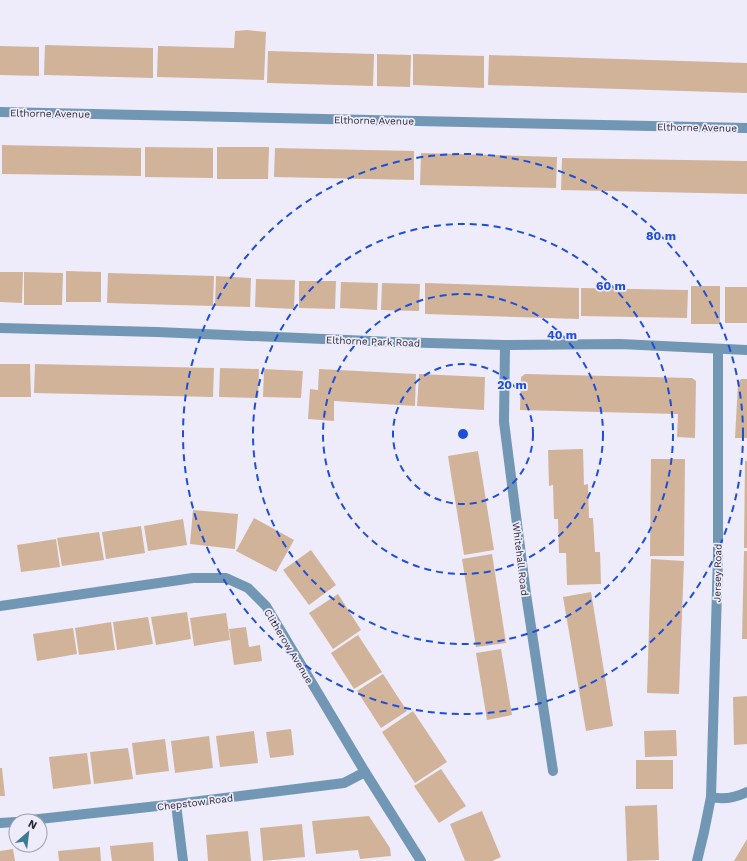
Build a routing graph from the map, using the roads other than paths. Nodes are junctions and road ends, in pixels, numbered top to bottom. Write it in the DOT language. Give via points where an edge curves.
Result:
graph roads {
  1 [pos="0,112"];
  2 [pos="747,128"];
  3 [pos="0,328"];
  4 [pos="505,344"];
  5 [pos="718,349"];
  6 [pos="747,350"];
  7 [pos="0,606"];
  8 [pos="553,771"];
  9 [pos="365,772"];
  10 [pos="747,792"];
  11 [pos="711,797"];
  12 [pos="176,804"];
  13 [pos="48,818"];
  14 [pos="183,861"];
  15 [pos="421,861"];
  16 [pos="697,861"];
  1 -- 2 [label="street, Elthorne Avenue"];
  3 -- 4 [label="street, Elthorne Park Road"];
  4 -- 5 [label="street, Elthorne Park Road" via="620,344"];
  4 -- 8 [label="street, Whitehall Road" via="504,422 526,594"];
  5 -- 6 [label="street, Elthorne Park Road"];
  5 -- 11 [label="street, Jersey Road" via="718,556"];
  7 -- 9 [label="street, Clitherow Avenue" via="193,578 226,578 248,588 266,606"];
  9 -- 12 [label="street, Chepstow Road" via="344,783"];
  9 -- 15 [label="street, Clitherow Avenue"];
  10 -- 11 [label="street" via="721,799"];
  11 -- 16 [label="street, Jersey Road"];
  12 -- 13 [label="street, Chepstow Road"];
  12 -- 14 [label="street"];
}
